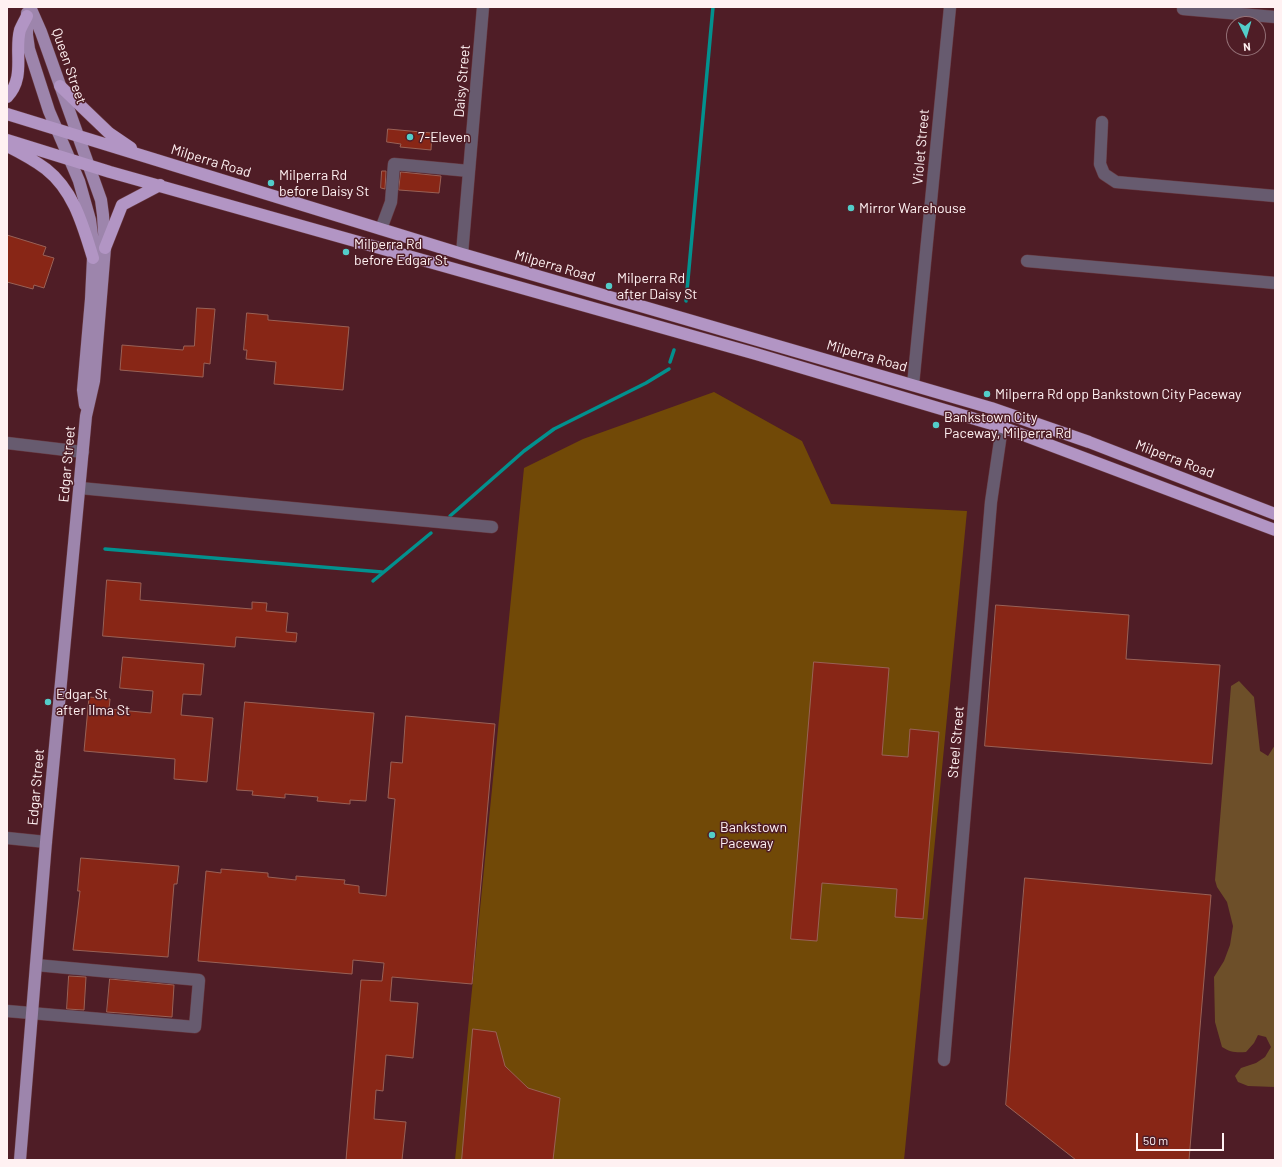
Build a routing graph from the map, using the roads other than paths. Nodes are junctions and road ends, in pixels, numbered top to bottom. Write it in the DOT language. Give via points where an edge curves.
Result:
graph roads {
  1 [pos="483,7"];
  2 [pos="950,7"];
  3 [pos="1183,9"];
  4 [pos="28,10"];
  5 [pos="1275,18"];
  6 [pos="60,86"];
  7 [pos="7,97"];
  8 [pos="7,114"];
  9 [pos="1102,122"];
  10 [pos="57,128"];
  11 [pos="78,136"];
  12 [pos="7,140"];
  13 [pos="7,146"];
  14 [pos="146,157"];
  15 [pos="69,158"];
  16 [pos="88,164"];
  17 [pos="469,171"];
  18 [pos="160,185"];
  19 [pos="1275,196"];
  20 [pos="381,229"];
  21 [pos="105,248"];
  22 [pos="462,254"];
  23 [pos="93,258"];
  24 [pos="1027,261"];
  25 [pos="1275,283"];
  26 [pos="913,385"];
  27 [pos="86,416"];
  28 [pos="1002,427"];
  29 [pos="7,443"];
  30 [pos="83,452"];
  31 [pos="80,488"];
  32 [pos="1275,514"];
  33 [pos="492,527"];
  34 [pos="1275,530"];
  35 [pos="7,838"];
  36 [pos="46,842"];
  37 [pos="36,965"];
  38 [pos="7,1011"];
  39 [pos="32,1013"];
  40 [pos="944,1060"];
  41 [pos="20,1160"];
  1 -- 17 [label="street, Daisy Street"];
  2 -- 26 [label="street, Violet Street"];
  3 -- 5 [label="street"];
  4 -- 6 [label="main road, Queen Street" via="41,32"];
  4 -- 7 [label="highway" via="20,31 17,79"];
  4 -- 10 [label="main road" via="26,35 29,49"];
  6 -- 11 [label="main road, Queen Street"];
  6 -- 14 [label="highway" via="109,133"];
  8 -- 10 [label="highway, Milperra Road"];
  9 -- 19 [label="street" via="1100,164 1104,174 1116,182"];
  10 -- 11 [label="highway, Milperra Road"];
  10 -- 15 [label="main road, Edgar Street"];
  11 -- 14 [label="highway, Milperra Road"];
  11 -- 16 [label="main road, Edgar Street"];
  12 -- 15 [label="highway, Milperra Road"];
  13 -- 23 [label="highway" via="30,157 47,170 68,193 76,208"];
  14 -- 20 [label="highway, Milperra Road"];
  15 -- 16 [label="highway, Milperra Road"];
  15 -- 23 [label="main road, Edgar Street" via="81,187 90,220"];
  16 -- 18 [label="highway, Milperra Road"];
  16 -- 21 [label="main road, Edgar Street" via="101,200"];
  17 -- 20 [label="street" via="394,164 391,202"];
  17 -- 22 [label="street, Daisy Street"];
  18 -- 21 [label="highway" via="122,205"];
  18 -- 28 [label="highway, Milperra Road" via="756,354"];
  20 -- 22 [label="highway, Milperra Road"];
  21 -- 27 [label="main road, Edgar Street" via="94,381"];
  22 -- 26 [label="highway, Milperra Road"];
  23 -- 27 [label="main road, Edgar Street" via="83,390"];
  24 -- 25 [label="street"];
  26 -- 32 [label="highway, Milperra Road" via="991,408 1089,442"];
  27 -- 30 [label="main road, Edgar Street"];
  28 -- 34 [label="highway, Milperra Road"];
  28 -- 40 [label="street, Steel Street" via="991,502"];
  29 -- 30 [label="street"];
  30 -- 31 [label="main road, Edgar Street"];
  31 -- 33 [label="street"];
  31 -- 36 [label="main road, Edgar Street"];
  35 -- 36 [label="street"];
  36 -- 37 [label="main road, Edgar Street"];
  37 -- 39 [label="main road, Edgar Street"];
  37 -- 39 [label="street" via="199,980 195,1027"];
  38 -- 39 [label="street"];
  39 -- 41 [label="main road, Edgar Street"];
}
